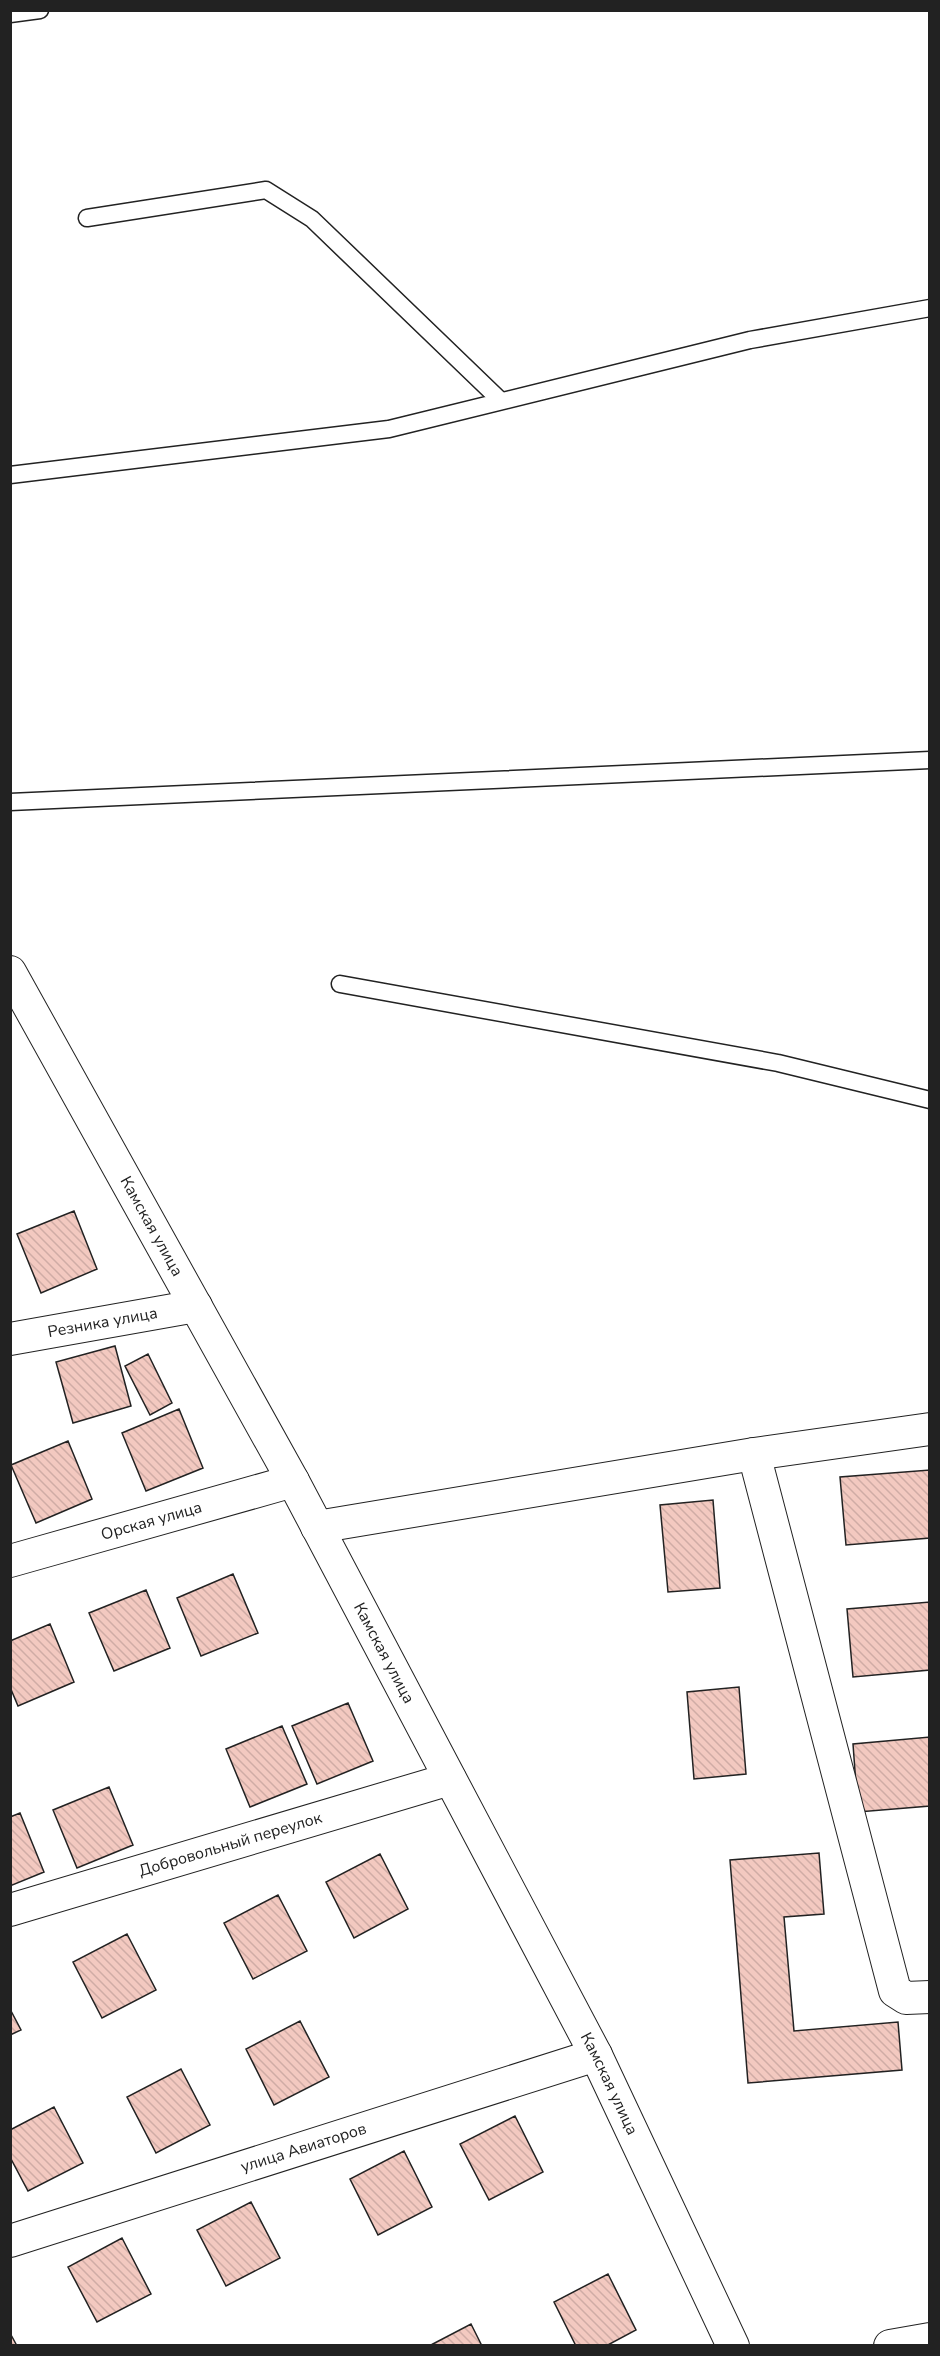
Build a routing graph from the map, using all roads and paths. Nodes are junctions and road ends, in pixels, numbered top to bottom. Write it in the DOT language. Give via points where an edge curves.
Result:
graph roads {
  1 [pos="40,10"];
  2 [pos="10,14"];
  3 [pos="87,218"];
  4 [pos="930,308"];
  5 [pos="501,401"];
  6 [pos="10,475"];
  7 [pos="930,760"];
  8 [pos="10,802"];
  9 [pos="10,972"];
  10 [pos="339,984"];
  11 [pos="930,1100"];
  12 [pos="196,1306"];
  13 [pos="10,1339"];
  14 [pos="930,1429"];
  15 [pos="754,1454"];
  16 [pos="293,1481"];
  17 [pos="317,1527"];
  18 [pos="10,1562"];
  19 [pos="450,1779"];
  20 [pos="10,1910"];
  21 [pos="930,1997"];
  22 [pos="596,2055"];
  23 [pos="10,2241"];
  24 [pos="930,2339"];
  25 [pos="733,2346"];
  26 [pos="890,2346"];
  1 -- 2 [label="lane"];
  3 -- 5 [label="lane" via="267,190 312,219"];
  4 -- 5 [label="lane" via="750,340"];
  5 -- 6 [label="lane" via="389,429"];
  7 -- 8 [label="lane"];
  9 -- 12 [label="street, Камская улица"];
  10 -- 11 [label="lane" via="778,1063"];
  12 -- 13 [label="street, Резника улица"];
  12 -- 16 [label="street, Камская улица"];
  14 -- 15 [label="street"];
  15 -- 17 [label="street"];
  15 -- 21 [label="street" via="895,1990 906,1998"];
  16 -- 17 [label="street, Камская улица"];
  16 -- 18 [label="street, Орская улица"];
  17 -- 19 [label="street, Камская улица"];
  19 -- 20 [label="street, Добровольный переулок"];
  19 -- 22 [label="street, Камская улица"];
  22 -- 23 [label="street, улица Авиаторов"];
  22 -- 25 [label="street, Камская улица"];
  24 -- 26 [label="street"];
}
